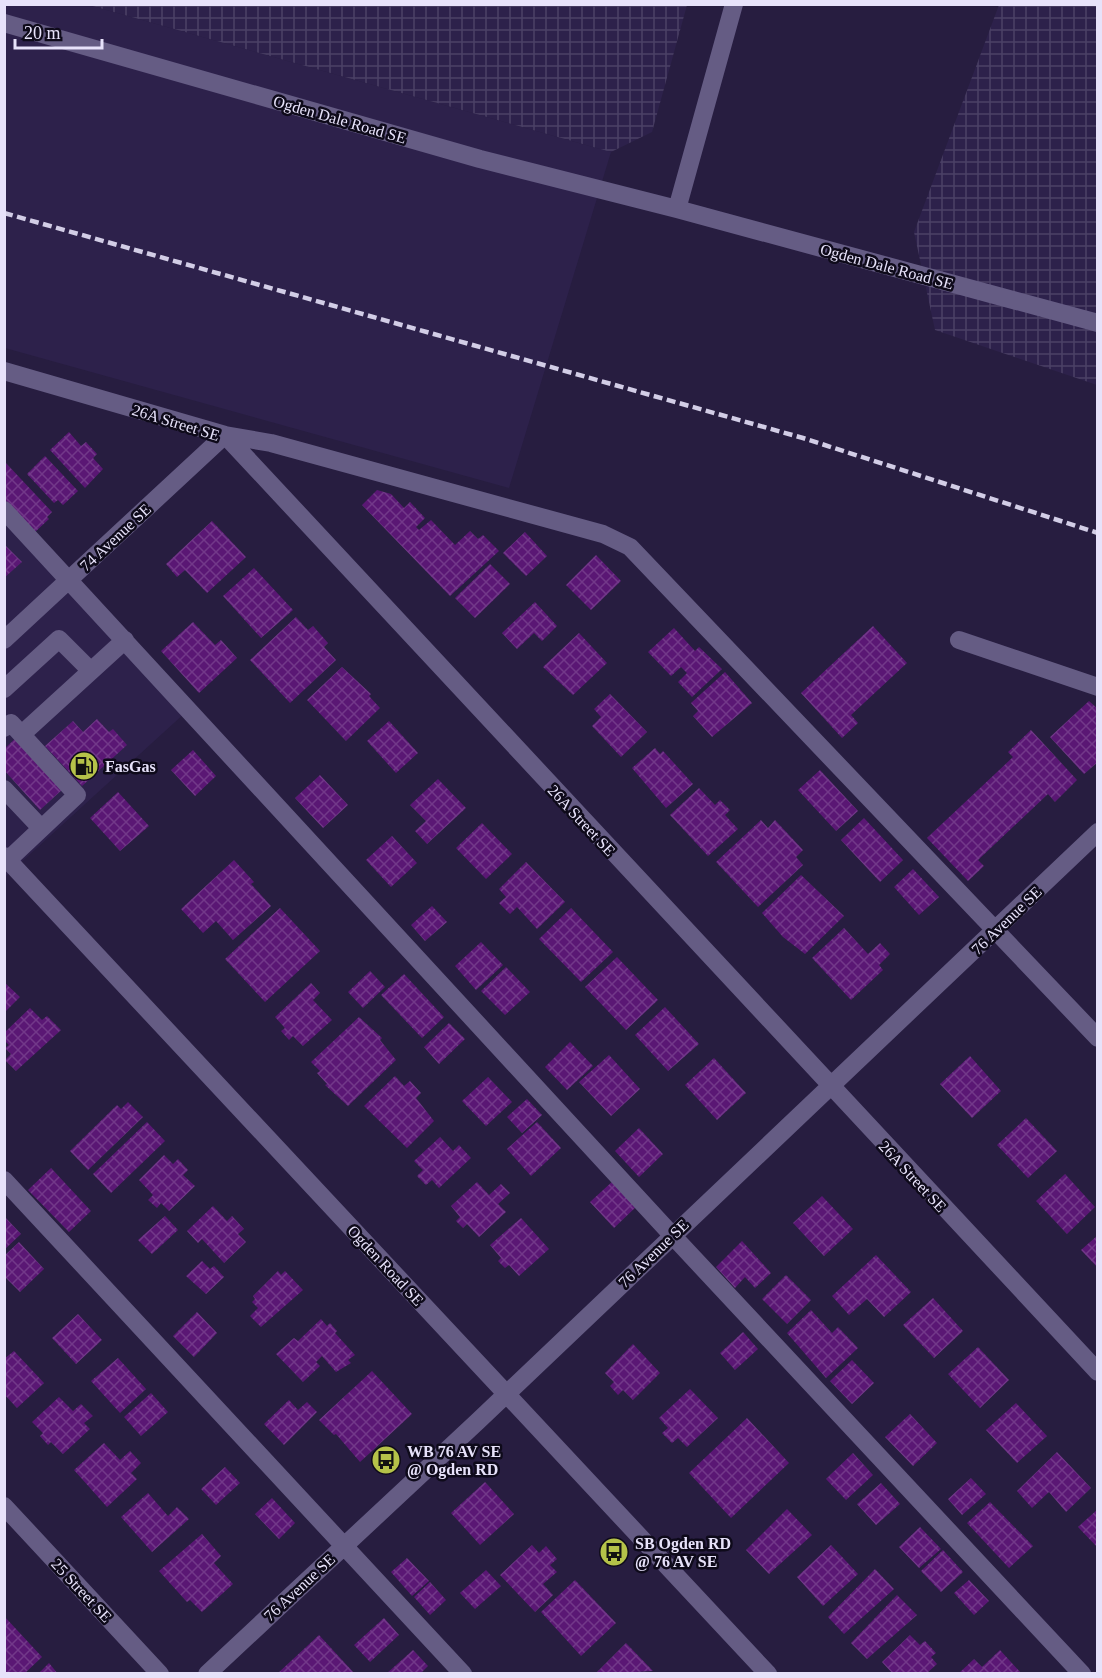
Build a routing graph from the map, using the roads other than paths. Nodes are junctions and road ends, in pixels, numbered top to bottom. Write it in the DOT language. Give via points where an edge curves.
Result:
graph roads {
  1 [pos="734,4"];
  2 [pos="4,23"];
  3 [pos="677,209"];
  4 [pos="1098,323"];
  5 [pos="4,371"];
  6 [pos="225,435"];
  7 [pos="4,510"];
  8 [pos="69,579"];
  9 [pos="4,640"];
  10 [pos="125,640"];
  11 [pos="959,640"];
  12 [pos="91,671"];
  13 [pos="1098,687"];
  14 [pos="4,689"];
  15 [pos="10,725"];
  16 [pos="4,789"];
  17 [pos="41,828"];
  18 [pos="1098,832"];
  19 [pos="6,858"];
  20 [pos="995,931"];
  21 [pos="1098,1038"];
  22 [pos="830,1088"];
  23 [pos="4,1180"];
  24 [pos="672,1235"];
  25 [pos="1098,1372"];
  26 [pos="508,1392"];
  27 [pos="4,1506"];
  28 [pos="344,1545"];
  29 [pos="160,1674"];
  30 [pos="207,1674"];
  31 [pos="463,1674"];
  32 [pos="768,1674"];
  33 [pos="1082,1674"];
  1 -- 3 [label="street"];
  2 -- 3 [label="street, Ogden Dale Road SE" via="480,159"];
  3 -- 4 [label="street, Ogden Dale Road SE"];
  5 -- 6 [label="street, 26A Street SE"];
  6 -- 8 [label="street, 74 Avenue SE"];
  6 -- 20 [label="street" via="271,443 603,534 630,547"];
  6 -- 22 [label="street, 26A Street SE"];
  7 -- 8 [label="street"];
  8 -- 9 [label="street, 74 Avenue SE"];
  8 -- 10 [label="street"];
  10 -- 12 [label="street"];
  10 -- 24 [label="street"];
  11 -- 13 [label="street"];
  12 -- 14 [label="street" via="59,639"];
  12 -- 15 [label="street"];
  15 -- 17 [label="street" via="77,795"];
  16 -- 17 [label="street"];
  17 -- 19 [label="street"];
  18 -- 20 [label="street, 76 Avenue SE"];
  19 -- 26 [label="street, Ogden Road SE" via="475,1362"];
  20 -- 21 [label="street"];
  20 -- 22 [label="street, 76 Avenue SE"];
  22 -- 24 [label="street, 76 Avenue SE"];
  22 -- 25 [label="street, 26A Street SE"];
  23 -- 28 [label="street"];
  24 -- 26 [label="street, 76 Avenue SE"];
  24 -- 33 [label="street"];
  26 -- 28 [label="street, 76 Avenue SE"];
  26 -- 32 [label="street, Ogden Road SE"];
  27 -- 29 [label="street, 25 Street SE"];
  28 -- 30 [label="street, 76 Avenue SE"];
  28 -- 31 [label="street"];
}
